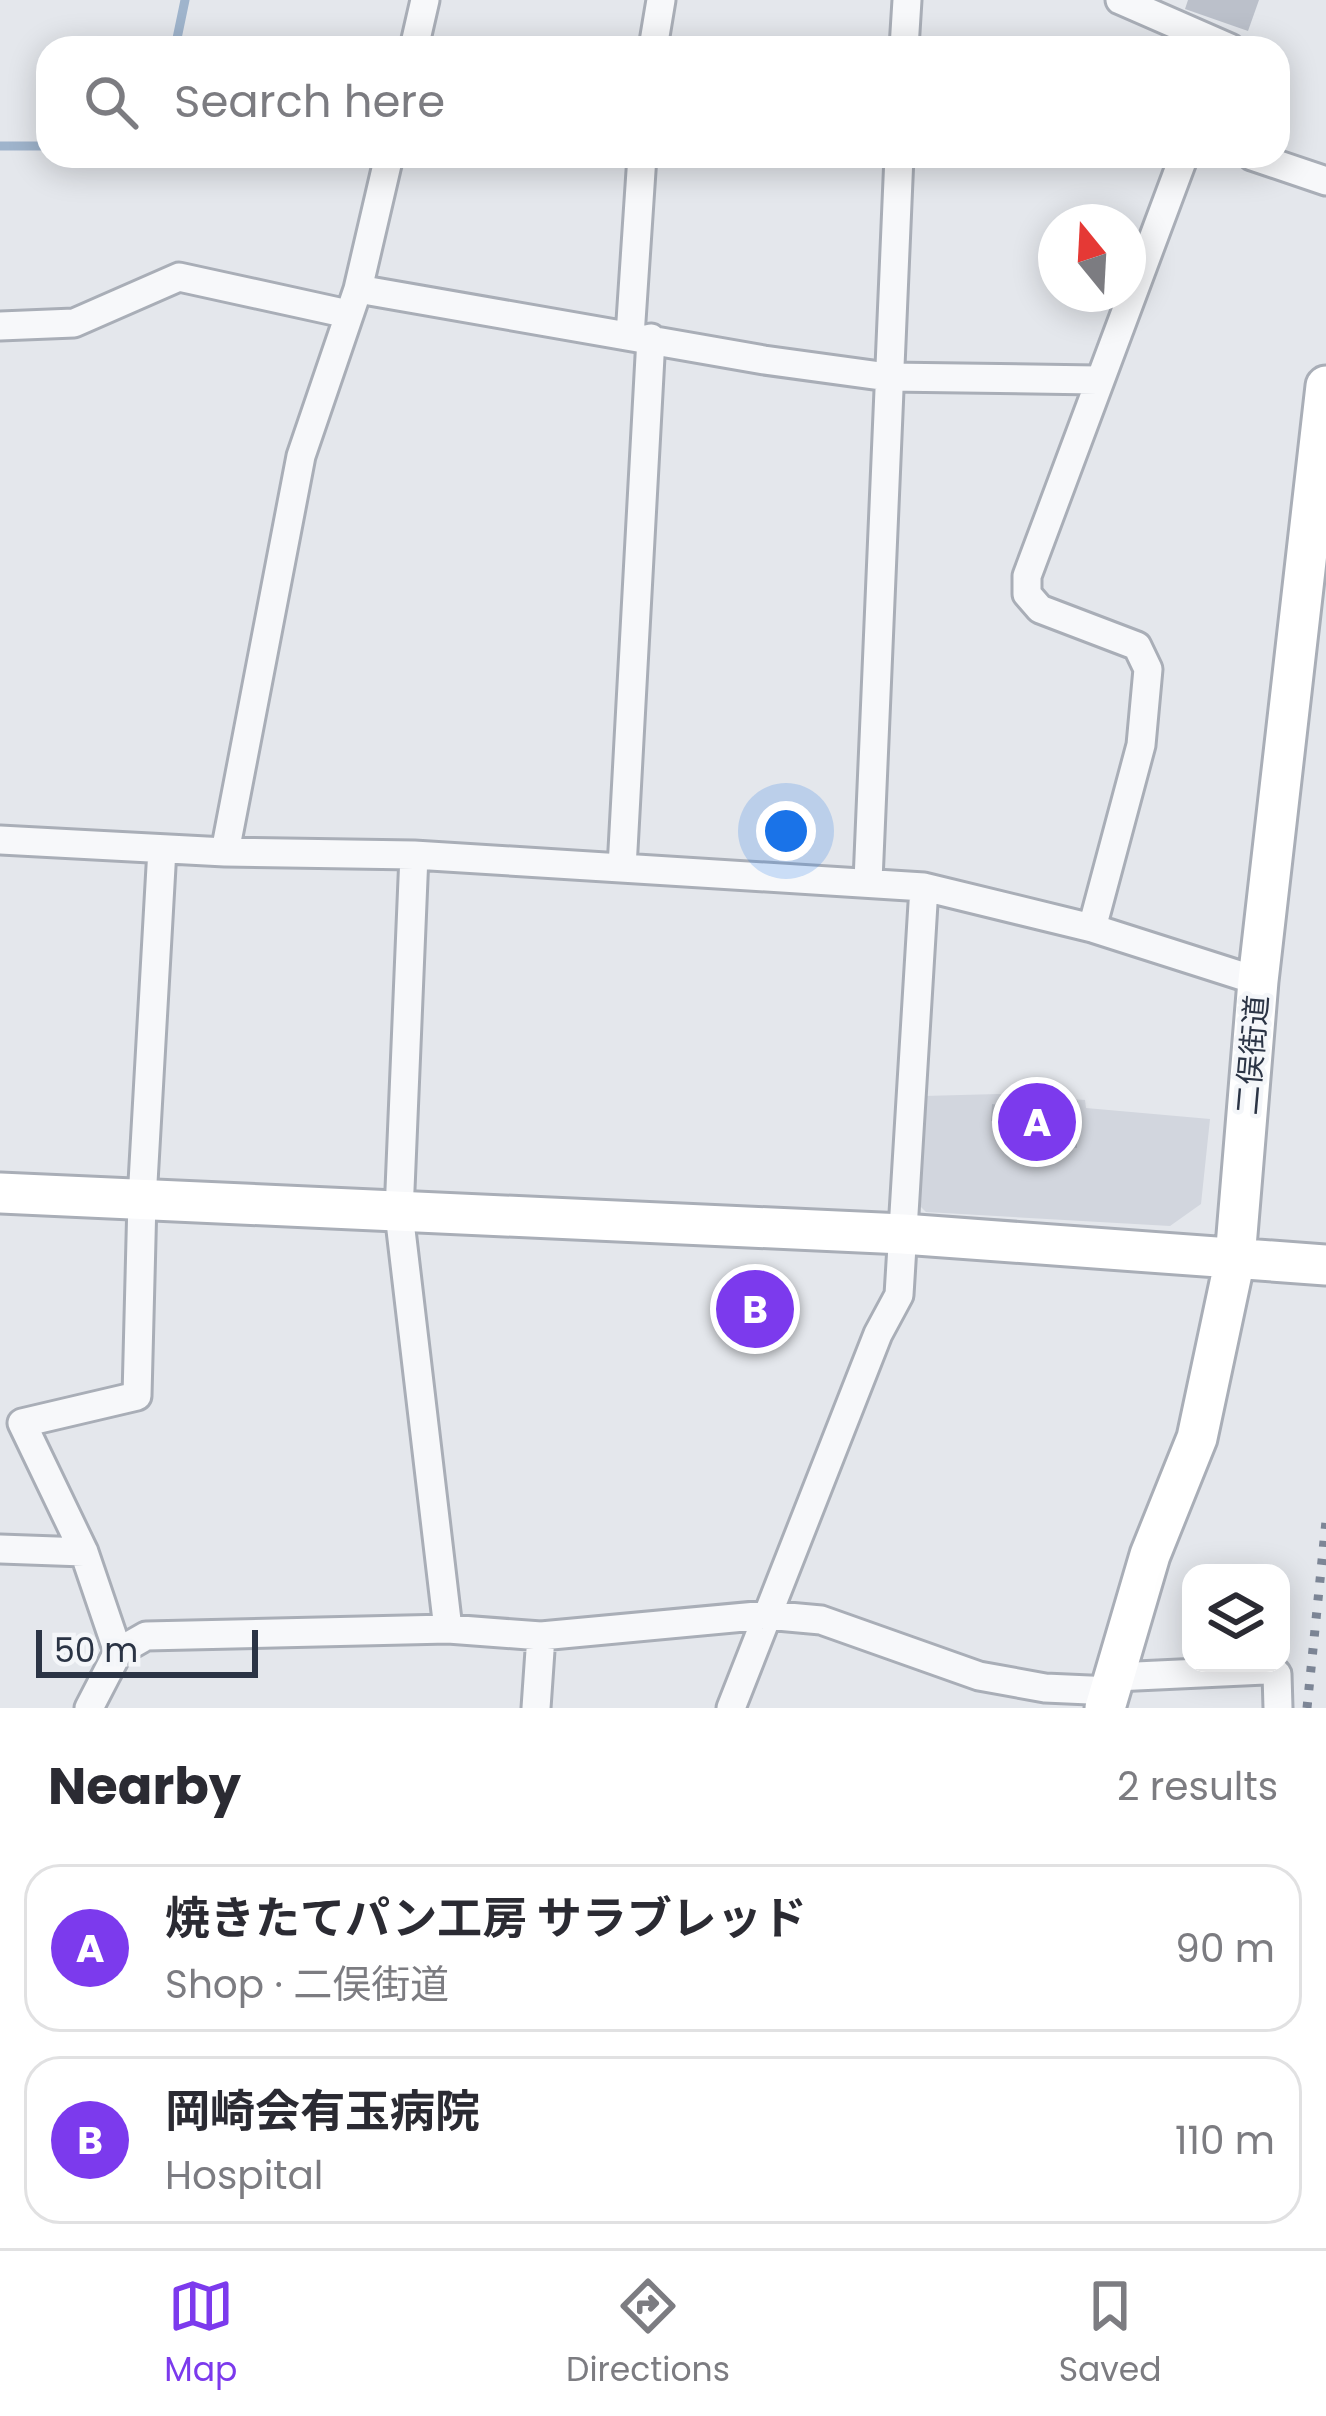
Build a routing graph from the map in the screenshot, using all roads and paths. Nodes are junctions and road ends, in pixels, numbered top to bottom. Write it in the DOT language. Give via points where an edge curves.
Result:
graph roads {
  1 [pos="425,0"];
  2 [pos="661,0"];
  3 [pos="907,0"];
  4 [pos="1120,0"];
  5 [pos="417,36"];
  6 [pos="655,36"];
  7 [pos="905,36"];
  8 [pos="1202,36"];
  9 [pos="386,168"];
  10 [pos="641,168"];
  11 [pos="898,168"];
  12 [pos="1179,168"];
  13 [pos="1288,168"];
  14 [pos="1326,181"];
  15 [pos="353,302"];
  16 [pos="0,326"];
  17 [pos="640,337"];
  18 [pos="888,377"];
  19 [pos="1097,380"];
  20 [pos="1326,386"];
  21 [pos="0,839"];
  22 [pos="162,849"];
  23 [pos="225,852"];
  24 [pos="414,855"];
  25 [pos="622,868"];
  26 [pos="868,881"];
  27 [pos="924,887"];
  28 [pos="1092,928"];
  29 [pos="1258,981"];
  30 [pos="0,1193"];
  31 [pos="142,1200"];
  32 [pos="399,1213"];
  33 [pos="903,1234"];
  34 [pos="1235,1259"];
  35 [pos="1326,1265"];
  36 [pos="0,1549"];
  37 [pos="84,1552"];
  38 [pos="766,1615"];
  39 [pos="448,1629"];
  40 [pos="541,1636"];
  41 [pos="118,1652"];
  42 [pos="1111,1692"];
  43 [pos="89,1708"];
  44 [pos="536,1708"];
  45 [pos="731,1708"];
  46 [pos="1278,1708"];
  1 -- 5 [label="street"];
  2 -- 6 [label="street"];
  3 -- 7 [label="street"];
  4 -- 8 [label="street"];
  9 -- 15 [label="street"];
  10 -- 17 [label="street"];
  11 -- 18 [label="street"];
  12 -- 19 [label="street"];
  13 -- 14 [label="street"];
  15 -- 16 [label="street" via="179,277 74,322"];
  15 -- 17 [label="street"];
  15 -- 23 [label="street" via="301,456"];
  17 -- 18 [label="street"];
  17 -- 25 [label="street"];
  18 -- 19 [label="street"];
  18 -- 26 [label="street"];
  19 -- 28 [label="street" via="1027,576 1027,594 1040,609 1137,646 1148,669 1141,745"];
  20 -- 29 [label="street, 二俣街道"];
  21 -- 22 [label="street"];
  22 -- 23 [label="street"];
  22 -- 31 [label="street"];
  23 -- 24 [label="street"];
  24 -- 25 [label="street"];
  24 -- 32 [label="street"];
  25 -- 26 [label="street"];
  26 -- 27 [label="street"];
  27 -- 28 [label="street"];
  27 -- 33 [label="street"];
  28 -- 29 [label="street"];
  29 -- 34 [label="street, 二俣街道"];
  30 -- 31 [label="street"];
  31 -- 32 [label="street"];
  31 -- 37 [label="street" via="137,1396 22,1423"];
  32 -- 33 [label="street"];
  32 -- 39 [label="street"];
  33 -- 34 [label="street"];
  33 -- 38 [label="street" via="899,1295"];
  34 -- 35 [label="street"];
  34 -- 42 [label="street, 二俣街道" via="1197,1438 1150,1555"];
  36 -- 37 [label="street"];
  37 -- 41 [label="street"];
  38 -- 40 [label="street"];
  38 -- 42 [label="street" via="821,1620 979,1676"];
  38 -- 45 [label="street"];
  39 -- 40 [label="street"];
  39 -- 41 [label="street" via="146,1636"];
  40 -- 44 [label="street"];
  41 -- 43 [label="street"];
  42 -- 46 [label="street" via="1265,1670 1277,1674"];
}
